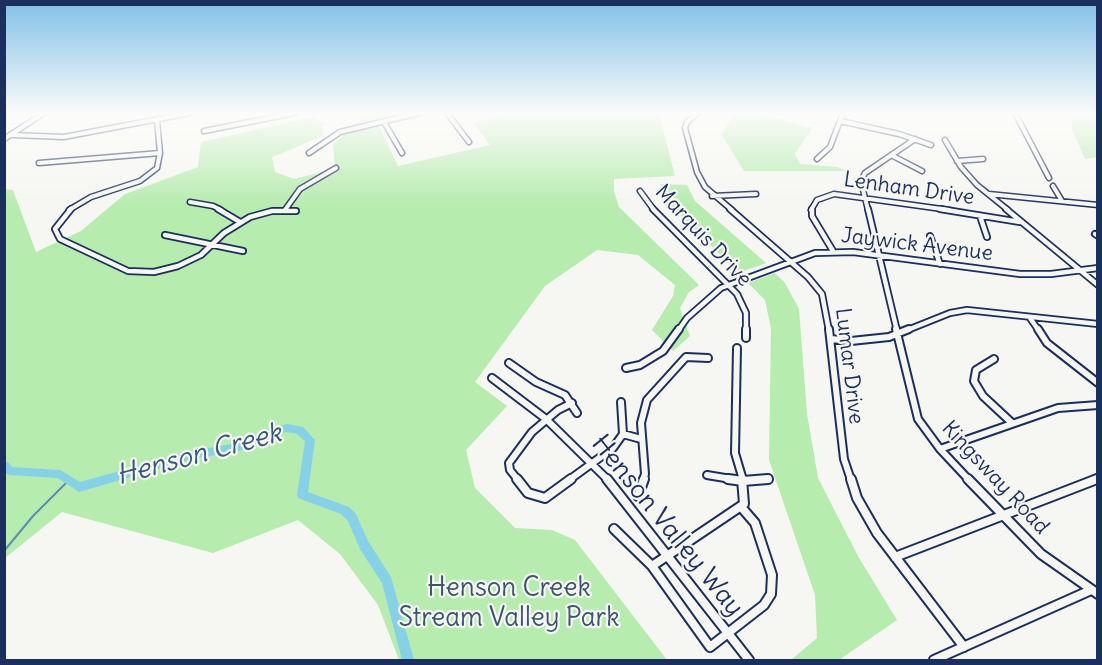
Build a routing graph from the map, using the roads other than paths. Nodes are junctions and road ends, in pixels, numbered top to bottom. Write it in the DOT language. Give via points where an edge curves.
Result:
graph roads {
  1 [pos="159,144"];
  2 [pos="322,144"];
  3 [pos="397,144"];
  4 [pos="690,144"];
  5 [pos="831,144"];
  6 [pos="907,144"];
  7 [pos="947,144"];
  8 [pos="1031,144"];
  9 [pos="160,153"];
  10 [pos="309,153"];
  11 [pos="402,153"];
  12 [pos="891,155"];
  13 [pos="817,159"];
  14 [pos="982,159"];
  15 [pos="957,161"];
  16 [pos="39,163"];
  17 [pos="336,168"];
  18 [pos="922,171"];
  19 [pos="1049,178"];
  20 [pos="1053,186"];
  21 [pos="640,191"];
  22 [pos="756,194"];
  23 [pos="987,194"];
  24 [pos="712,196"];
  25 [pos="865,197"];
  26 [pos="1062,201"];
  27 [pos="190,202"];
  28 [pos="1098,205"];
  29 [pos="285,210"];
  30 [pos="296,211"];
  31 [pos="980,216"];
  32 [pos="240,222"];
  33 [pos="1020,222"];
  34 [pos="165,235"];
  35 [pos="930,236"];
  36 [pos="987,237"];
  37 [pos="212,245"];
  38 [pos="243,251"];
  39 [pos="833,251"];
  40 [pos="878,255"];
  41 [pos="790,261"];
  42 [pos="940,264"];
  43 [pos="1098,268"];
  44 [pos="1079,271"];
  45 [pos="728,284"];
  46 [pos="1098,285"];
  47 [pos="1030,318"];
  48 [pos="1098,324"];
  49 [pos="897,335"];
  50 [pos="747,338"];
  51 [pos="831,339"];
  52 [pos="737,348"];
  53 [pos="708,358"];
  54 [pos="994,359"];
  55 [pos="509,363"];
  56 [pos="627,368"];
  57 [pos="492,378"];
  58 [pos="1098,383"];
  59 [pos="621,402"];
  60 [pos="572,403"];
  61 [pos="1098,405"];
  62 [pos="577,413"];
  63 [pos="546,419"];
  64 [pos="1012,423"];
  65 [pos="622,434"];
  66 [pos="641,439"];
  67 [pos="940,449"];
  68 [pos="593,464"];
  69 [pos="707,476"];
  70 [pos="1098,478"];
  71 [pos="768,479"];
  72 [pos="743,481"];
  73 [pos="639,496"];
  74 [pos="742,508"];
  75 [pos="1001,515"];
  76 [pos="614,529"];
  77 [pos="668,555"];
  78 [pos="895,557"];
  79 [pos="652,566"];
  80 [pos="1094,592"];
  81 [pos="728,633"];
  82 [pos="964,647"];
  83 [pos="749,660"];
  84 [pos="934,660"];
  1 -- 9 [label="street"];
  2 -- 10 [label="street"];
  3 -- 11 [label="street"];
  4 -- 24 [label="street, Lumar Drive" via="700,178"];
  5 -- 13 [label="street"];
  6 -- 12 [label="street, Kingsway Road"];
  7 -- 15 [label="street"];
  8 -- 19 [label="street"];
  9 -- 16 [label="street"];
  9 -- 37 [label="street" via="157,168 147,177 91,197 69,210 58,224 57,235 66,243 128,271 144,273 184,264"];
  12 -- 18 [label="street"];
  12 -- 25 [label="street, Kingsway Road" via="865,173"];
  14 -- 15 [label="street"];
  15 -- 23 [label="street"];
  17 -- 29 [label="street" via="300,189"];
  20 -- 26 [label="street"];
  21 -- 45 [label="street, Marquis Drive" via="659,218"];
  22 -- 24 [label="street"];
  23 -- 26 [label="street"];
  23 -- 33 [label="street"];
  24 -- 41 [label="street, Lumar Drive"];
  25 -- 31 [label="street, Lenham Drive"];
  25 -- 39 [label="street, Lenham Drive" via="834,194 813,204 812,216"];
  25 -- 40 [label="street, Kingsway Road"];
  26 -- 28 [label="street"];
  27 -- 32 [label="street" via="213,206"];
  29 -- 30 [label="street"];
  29 -- 32 [label="street" via="261,213"];
  31 -- 33 [label="street, Lenham Drive"];
  31 -- 36 [label="street"];
  32 -- 37 [label="street"];
  33 -- 44 [label="street"];
  34 -- 37 [label="street"];
  35 -- 42 [label="street"];
  37 -- 38 [label="street"];
  39 -- 40 [label="street, Jaywick Avenue"];
  39 -- 41 [label="street, Jaywick Avenue"];
  40 -- 42 [label="street, Jaywick Avenue"];
  40 -- 49 [label="street, Kingsway Road"];
  41 -- 45 [label="street, Jaywick Avenue"];
  41 -- 51 [label="street, Lumar Drive" via="822,294"];
  42 -- 44 [label="street, Jaywick Avenue" via="1020,274"];
  43 -- 44 [label="street, Jaywick Avenue"];
  44 -- 46 [label="street"];
  45 -- 50 [label="street, Marquis Drive" via="745,308"];
  45 -- 56 [label="street, Jaywick Avenue" via="698,308 663,351"];
  47 -- 48 [label="street"];
  47 -- 49 [label="street" via="963,310"];
  47 -- 58 [label="street" via="1047,343"];
  49 -- 51 [label="street" via="852,341"];
  49 -- 67 [label="street, Kingsway Road" via="916,415"];
  51 -- 78 [label="street, Lumar Drive" via="849,478 864,512"];
  52 -- 72 [label="street" via="735,453"];
  53 -- 66 [label="street" via="686,357 653,391 643,409"];
  54 -- 64 [label="street" via="976,370 974,381 983,396"];
  55 -- 60 [label="street" via="536,382 565,395"];
  57 -- 63 [label="street, Henson Valley Way"];
  59 -- 65 [label="street"];
  60 -- 62 [label="street"];
  60 -- 63 [label="street"];
  61 -- 64 [label="street" via="1058,408"];
  63 -- 68 [label="street, Henson Valley Way"];
  63 -- 68 [label="street" via="509,463 528,493 545,498"];
  64 -- 67 [label="street"];
  65 -- 66 [label="street"];
  65 -- 68 [label="street" via="613,448"];
  66 -- 73 [label="street" via="645,468"];
  67 -- 75 [label="street, Kingsway Road"];
  68 -- 77 [label="street, Henson Valley Way"];
  69 -- 72 [label="street"];
  70 -- 75 [label="street"];
  71 -- 72 [label="street"];
  72 -- 74 [label="street"];
  74 -- 77 [label="street"];
  74 -- 81 [label="street" via="755,523 772,575 772,587 764,605"];
  75 -- 78 [label="street"];
  75 -- 80 [label="street, Kingsway Road" via="1041,554"];
  76 -- 79 [label="street"];
  77 -- 79 [label="street"];
  77 -- 81 [label="street, Henson Valley Way"];
  78 -- 82 [label="street, Lumar Drive"];
  79 -- 81 [label="street" via="710,647"];
  80 -- 82 [label="street"];
  81 -- 83 [label="street, Henson Valley Way"];
  82 -- 84 [label="street"];
}
